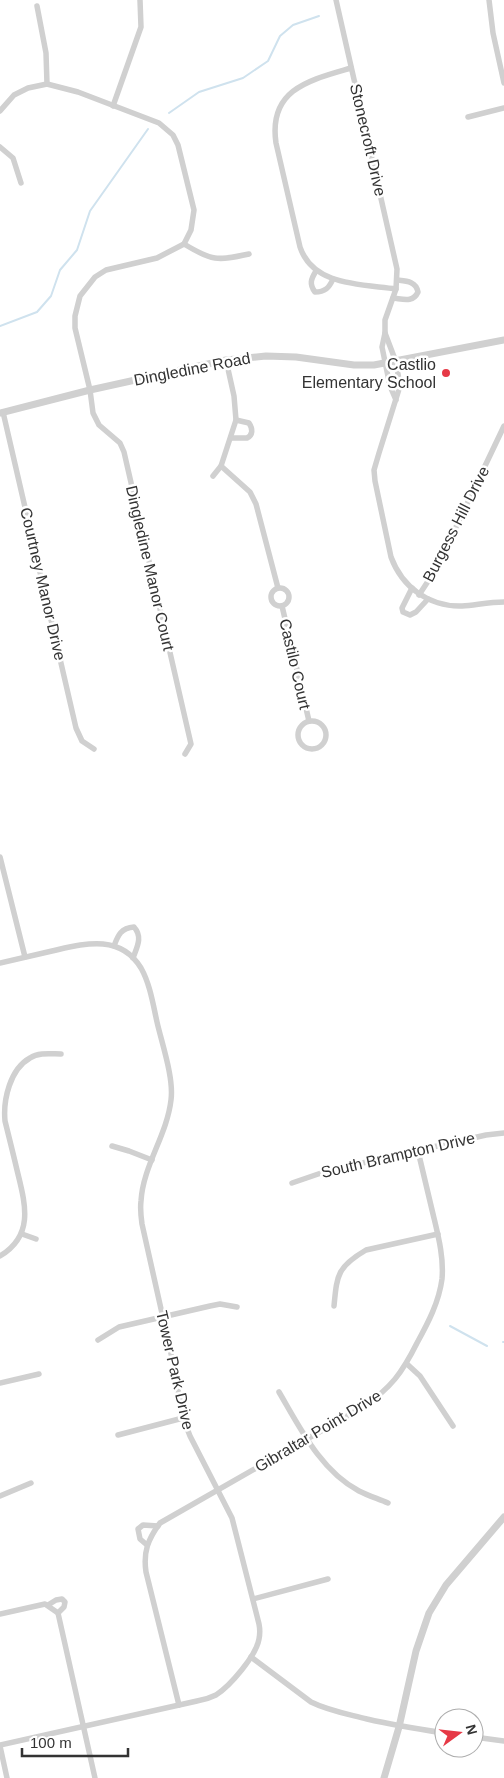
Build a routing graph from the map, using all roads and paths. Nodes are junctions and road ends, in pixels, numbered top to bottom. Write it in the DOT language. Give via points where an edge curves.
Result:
graph roads {
  1 [pos="140,0"];
  2 [pos="336,0"];
  3 [pos="489,0"];
  4 [pos="37,6"];
  5 [pos="351,68"];
  6 [pos="504,83"];
  7 [pos="47,84"];
  8 [pos="113,106"];
  9 [pos="504,108"];
  10 [pos="0,111"];
  11 [pos="468,117"];
  12 [pos="0,147"];
  13 [pos="22,183"];
  14 [pos="184,244"];
  15 [pos="249,254"];
  16 [pos="316,271"];
  17 [pos="333,279"];
  18 [pos="397,280"];
  19 [pos="396,289"];
  20 [pos="393,298"];
  21 [pos="385,333"];
  22 [pos="504,340"];
  23 [pos="226,360"];
  24 [pos="396,362"];
  25 [pos="385,364"];
  26 [pos="90,390"];
  27 [pos="396,400"];
  28 [pos="2,413"];
  29 [pos="236,420"];
  30 [pos="504,426"];
  31 [pos="231,438"];
  32 [pos="221,466"];
  33 [pos="213,476"];
  34 [pos="278,588"];
  35 [pos="412,588"];
  36 [pos="420,594"];
  37 [pos="428,599"];
  38 [pos="504,602"];
  39 [pos="282,606"];
  40 [pos="308,721"];
  41 [pos="94,748"];
  42 [pos="185,754"];
  43 [pos="0,857"];
  44 [pos="114,946"];
  45 [pos="25,957"];
  46 [pos="133,958"];
  47 [pos="0,963"];
  48 [pos="61,1054"];
  49 [pos="504,1133"];
  50 [pos="112,1146"];
  51 [pos="418,1151"];
  52 [pos="152,1160"];
  53 [pos="292,1183"];
  54 [pos="22,1234"];
  55 [pos="438,1234"];
  56 [pos="36,1239"];
  57 [pos="0,1256"];
  58 [pos="334,1306"];
  59 [pos="237,1308"];
  60 [pos="162,1316"];
  61 [pos="98,1340"];
  62 [pos="407,1364"];
  63 [pos="39,1374"];
  64 [pos="0,1383"];
  65 [pos="279,1392"];
  66 [pos="183,1418"];
  67 [pos="453,1426"];
  68 [pos="118,1435"];
  69 [pos="307,1439"];
  70 [pos="31,1483"];
  71 [pos="218,1489"];
  72 [pos="0,1496"];
  73 [pos="388,1503"];
  74 [pos="504,1517"];
  75 [pos="158,1526"];
  76 [pos="147,1545"];
  77 [pos="328,1579"];
  78 [pos="253,1599"];
  79 [pos="48,1605"];
  80 [pos="58,1613"];
  81 [pos="0,1614"];
  82 [pos="252,1657"];
  83 [pos="179,1705"];
  84 [pos="83,1726"];
  85 [pos="399,1727"];
  86 [pos="434,1732"];
  87 [pos="484,1738"];
  88 [pos="504,1741"];
  89 [pos="0,1746"];
  90 [pos="7,1778"];
  91 [pos="95,1778"];
  92 [pos="384,1778"];
  1 -- 8 [label="street" via="141,27"];
  2 -- 5 [label="street, Stonecroft Drive"];
  3 -- 6 [label="street"];
  4 -- 7 [label="street" via="46,53"];
  5 -- 16 [label="street" via="310,80 293,90 276,117 276,143 300,247"];
  5 -- 18 [label="street, Stonecroft Drive"];
  7 -- 8 [label="street"];
  7 -- 10 [label="street" via="14,95"];
  8 -- 14 [label="street" via="159,123 173,135 182,156 194,210 194,220"];
  9 -- 11 [label="street"];
  12 -- 13 [label="street" via="13,158"];
  14 -- 15 [label="street" via="204,256 222,260"];
  14 -- 26 [label="street, Dingledine Manor Court" via="157,258 106,270 80,296 75,328"];
  16 -- 17 [label="street"];
  16 -- 17 [label="street" via="311,280 315,292 326,290"];
  17 -- 19 [label="street"];
  18 -- 19 [label="street, Stonecroft Drive"];
  18 -- 20 [label="street" via="412,283 418,292 409,300"];
  19 -- 20 [label="street, Stonecroft Drive"];
  20 -- 21 [label="street, Stonecroft Drive" via="385,320"];
  21 -- 24 [label="street"];
  21 -- 25 [label="street, Stonecroft Drive" via="382,347"];
  22 -- 24 [label="street, Dingledine Road"];
  23 -- 25 [label="street, Dingledine Road" via="266,356 354,365"];
  23 -- 26 [label="street, Dingledine Road"];
  23 -- 29 [label="street"];
  24 -- 25 [label="street, Dingledine Road"];
  24 -- 27 [label="street" via="400,386"];
  25 -- 27 [label="street, Stonecroft Drive"];
  26 -- 28 [label="street, Dingledine Road"];
  26 -- 42 [label="street, Dingledine Manor Court" via="92,413 99,425 120,443 124,452 191,744"];
  27 -- 35 [label="street" via="374,470 391,557 397,571"];
  28 -- 41 [label="street, Courtney Manor Drive" via="76,728 82,741"];
  29 -- 31 [label="street"];
  29 -- 31 [label="street" via="249,423 251,435"];
  30 -- 36 [label="street, Burgess Hill Drive" via="436,569"];
  31 -- 32 [label="street"];
  32 -- 33 [label="street"];
  32 -- 34 [label="street, Castilo Court" via="250,492 256,504"];
  34 -- 39 [label="street, Castilo Court" via="271,594 271,600"];
  34 -- 39 [label="street, Castilo Court" via="290,596"];
  35 -- 36 [label="street"];
  35 -- 37 [label="street" via="403,612 410,615 416,612"];
  36 -- 37 [label="street"];
  37 -- 38 [label="street" via="452,606"];
  39 -- 40 [label="street, Castilo Court"];
  40 -- 40 [label="street, Castilo Court" via="299,731 299,740 309,749 318,748 325,742 326,732 322,724"];
  43 -- 45 [label="street"];
  44 -- 45 [label="street, Tower Park Drive" via="90,943"];
  44 -- 46 [label="street, Tower Park Drive"];
  44 -- 46 [label="street" via="124,928 134,927 139,940"];
  45 -- 47 [label="street, Tower Park Drive"];
  46 -- 52 [label="street, Tower Park Drive" via="147,982 171,1087 163,1132"];
  48 -- 54 [label="street" via="41,1054 30,1058 14,1077 5,1098 5,1121 25,1208"];
  49 -- 51 [label="street, South Brampton Drive"];
  50 -- 52 [label="street"];
  51 -- 53 [label="street, South Brampton Drive" via="327,1171"];
  51 -- 55 [label="street, Gibraltar Point Drive"];
  52 -- 60 [label="street, Tower Park Drive" via="140,1202"];
  54 -- 56 [label="street"];
  54 -- 57 [label="street"];
  55 -- 58 [label="street" via="366,1250 358,1255 338,1275"];
  55 -- 62 [label="street, Gibraltar Point Drive" via="442,1278 438,1297"];
  59 -- 60 [label="street" via="215,1305"];
  60 -- 61 [label="street" via="119,1327"];
  60 -- 66 [label="street, Tower Park Drive"];
  62 -- 67 [label="street" via="420,1376"];
  62 -- 69 [label="street, Gibraltar Point Drive" via="380,1395"];
  63 -- 64 [label="street"];
  65 -- 69 [label="street"];
  66 -- 68 [label="street"];
  66 -- 71 [label="street, Tower Park Drive"];
  69 -- 71 [label="street, Gibraltar Point Drive"];
  69 -- 73 [label="street" via="342,1480"];
  70 -- 72 [label="street"];
  71 -- 75 [label="street, Gibraltar Point Drive"];
  71 -- 78 [label="street, Tower Park Drive" via="232,1518"];
  74 -- 85 [label="street" via="446,1585 429,1613 416,1650"];
  75 -- 76 [label="street, Gibraltar Point Drive"];
  75 -- 76 [label="street, Gibraltar Point Drive" via="148,1524 139,1527 138,1536"];
  76 -- 83 [label="street, Gibraltar Point Drive" via="146,1572"];
  77 -- 78 [label="street"];
  78 -- 82 [label="street, Tower Park Drive" via="260,1632"];
  79 -- 80 [label="street"];
  79 -- 80 [label="street" via="62,1599 64,1607"];
  79 -- 81 [label="street"];
  80 -- 84 [label="street"];
  82 -- 83 [label="street, Tower Park Drive" via="214,1696"];
  82 -- 85 [label="street" via="318,1706"];
  83 -- 84 [label="street, Tower Park Drive"];
  84 -- 89 [label="street, Tower Park Drive"];
  84 -- 91 [label="street"];
  85 -- 86 [label="street"];
  85 -- 92 [label="street"];
  87 -- 88 [label="street"];
  89 -- 90 [label="street"];
}
